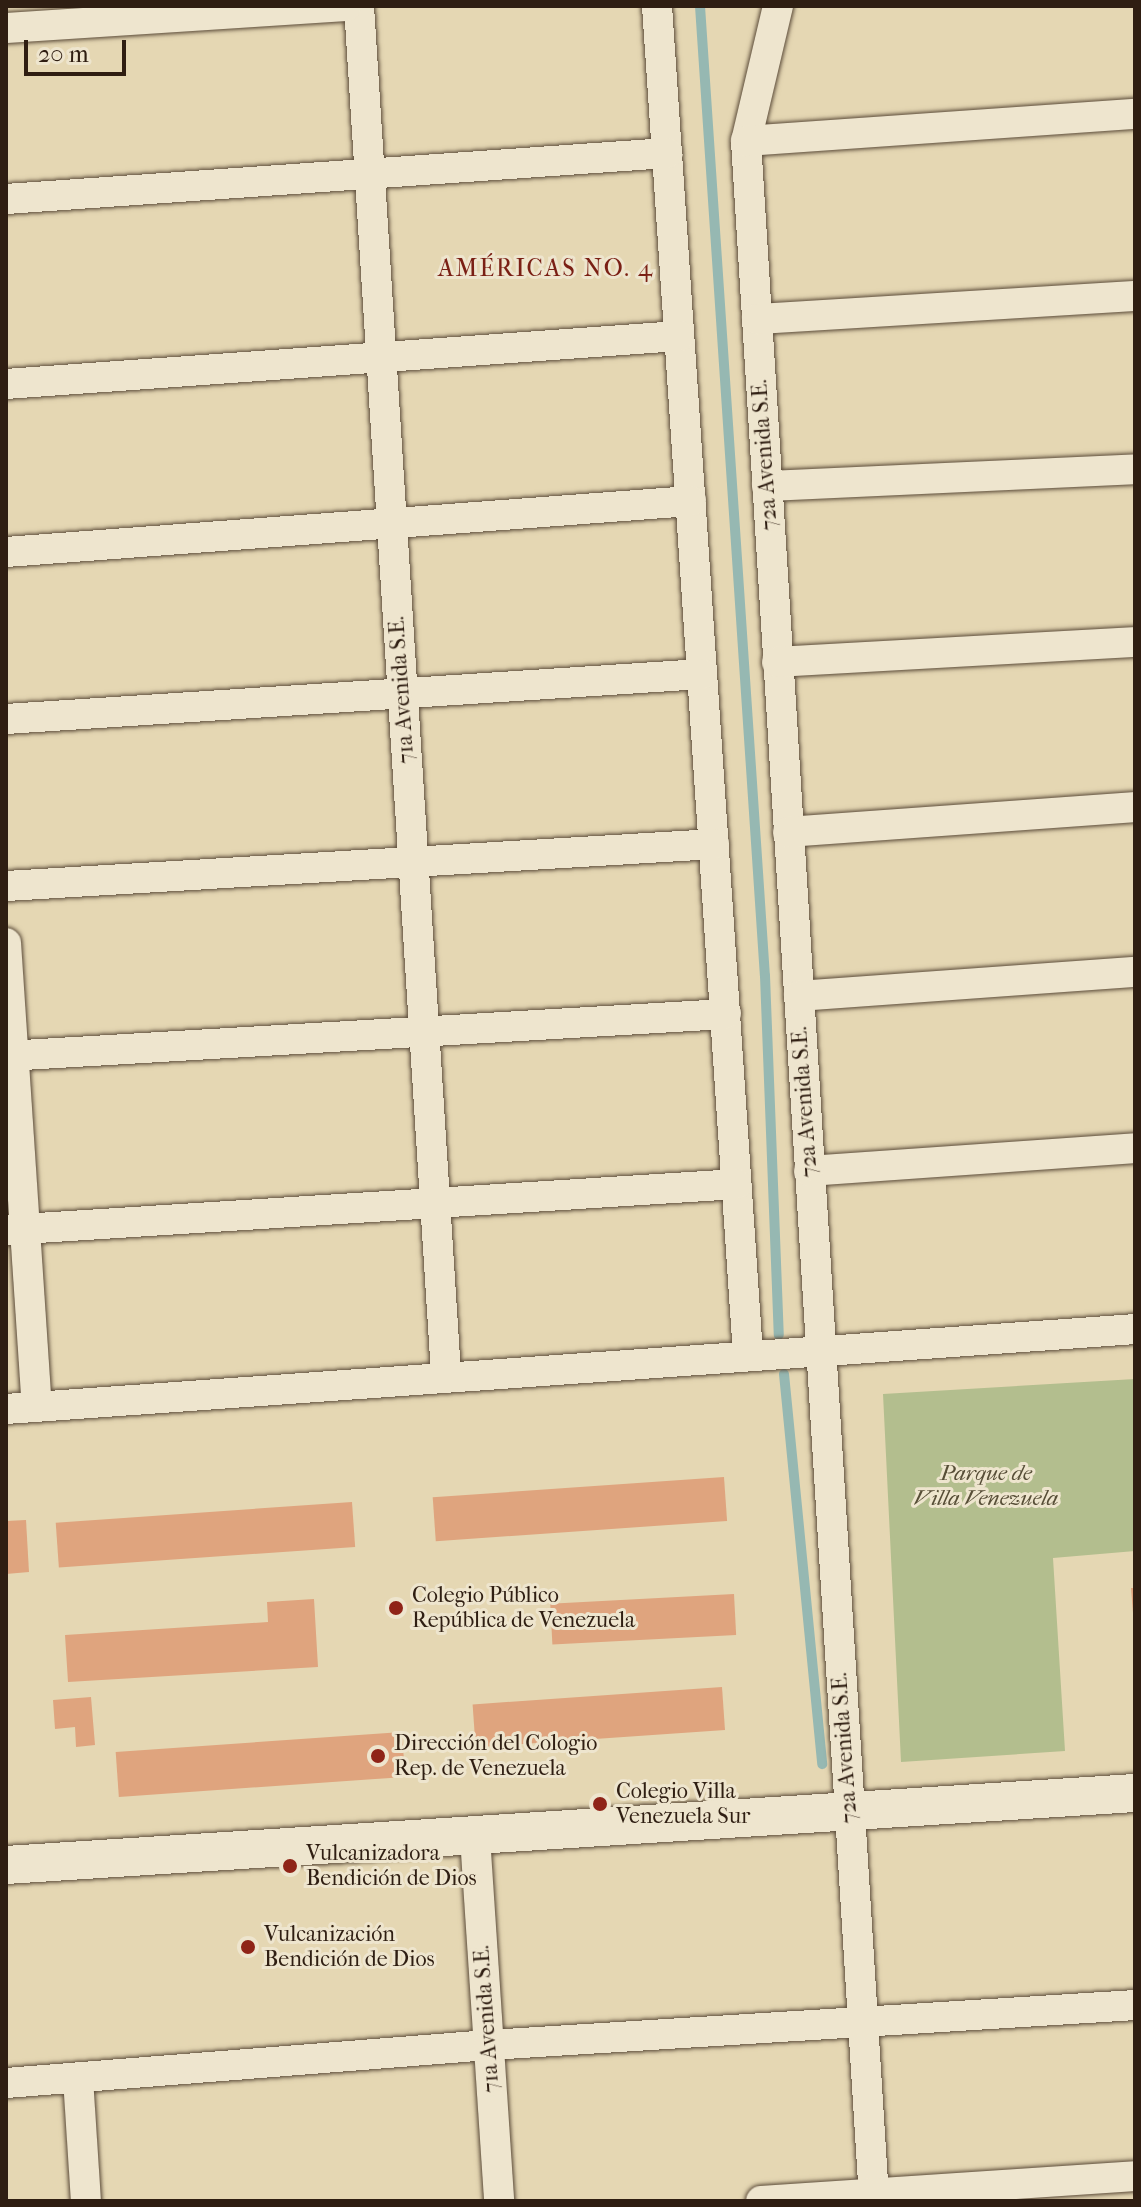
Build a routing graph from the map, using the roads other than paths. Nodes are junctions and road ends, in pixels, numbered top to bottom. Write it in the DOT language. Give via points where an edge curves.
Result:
graph roads {
  1 [pos="346,6"];
  2 [pos="359,6"];
  3 [pos="657,6"];
  4 [pos="778,6"];
  5 [pos="6,28"];
  6 [pos="1135,114"];
  7 [pos="746,141"];
  8 [pos="667,153"];
  9 [pos="369,174"];
  10 [pos="6,199"];
  11 [pos="1135,296"];
  12 [pos="757,319"];
  13 [pos="679,336"];
  14 [pos="381,358"];
  15 [pos="6,384"];
  16 [pos="1135,469"];
  17 [pos="767,486"];
  18 [pos="691,501"];
  19 [pos="392,524"];
  20 [pos="6,552"];
  21 [pos="1135,642"];
  22 [pos="777,662"];
  23 [pos="702,674"];
  24 [pos="402,694"];
  25 [pos="6,719"];
  26 [pos="1135,807"];
  27 [pos="788,832"];
  28 [pos="714,844"];
  29 [pos="413,861"];
  30 [pos="6,886"];
  31 [pos="6,943"];
  32 [pos="1135,972"];
  33 [pos="799,996"];
  34 [pos="726,1014"];
  35 [pos="424,1032"];
  36 [pos="10,1056"];
  37 [pos="1135,1148"];
  38 [pos="809,1171"];
  39 [pos="737,1184"];
  40 [pos="436,1203"];
  41 [pos="16,1229"];
  42 [pos="1135,1329"];
  43 [pos="820,1350"];
  44 [pos="748,1353"];
  45 [pos="446,1374"];
  46 [pos="37,1406"];
  47 [pos="6,1409"];
  48 [pos="1135,1793"];
  49 [pos="849,1814"];
  50 [pos="475,1837"];
  51 [pos="6,1865"];
  52 [pos="1135,2005"];
  53 [pos="865,2023"];
  54 [pos="489,2045"];
  55 [pos="78,2078"];
  56 [pos="6,2083"];
  57 [pos="1135,2176"];
  58 [pos="874,2198"];
  59 [pos="86,2201"];
  60 [pos="499,2201"];
  61 [pos="761,2201"];
  1 -- 5 [label="street"];
  2 -- 9 [label="street, 71a Avenida S.E."];
  3 -- 8 [label="street"];
  4 -- 7 [label="street, 72a Avenida S.E."];
  6 -- 7 [label="street"];
  7 -- 12 [label="street, 72a Avenida S.E."];
  8 -- 9 [label="street"];
  8 -- 13 [label="street"];
  9 -- 10 [label="street"];
  9 -- 14 [label="street, 71a Avenida S.E."];
  11 -- 12 [label="street"];
  12 -- 17 [label="street, 72a Avenida S.E."];
  13 -- 14 [label="street"];
  13 -- 18 [label="street"];
  14 -- 15 [label="street"];
  14 -- 19 [label="street, 71a Avenida S.E."];
  16 -- 17 [label="street"];
  17 -- 22 [label="street, 72a Avenida S.E."];
  18 -- 19 [label="street"];
  18 -- 23 [label="street"];
  19 -- 20 [label="street"];
  19 -- 24 [label="street, 71a Avenida S.E."];
  21 -- 22 [label="street"];
  22 -- 27 [label="street, 72a Avenida S.E."];
  23 -- 24 [label="street"];
  23 -- 28 [label="street"];
  24 -- 25 [label="street"];
  24 -- 29 [label="street, 71a Avenida S.E."];
  26 -- 27 [label="street"];
  27 -- 33 [label="street, 72a Avenida S.E."];
  28 -- 29 [label="street"];
  28 -- 34 [label="street"];
  29 -- 30 [label="street"];
  29 -- 35 [label="street, 71a Avenida S.E."];
  31 -- 36 [label="street"];
  32 -- 33 [label="street"];
  33 -- 38 [label="street, 72a Avenida S.E."];
  34 -- 35 [label="street"];
  34 -- 39 [label="street"];
  35 -- 36 [label="street"];
  35 -- 40 [label="street, 71a Avenida S.E."];
  36 -- 41 [label="street"];
  37 -- 38 [label="street"];
  38 -- 43 [label="street, 72a Avenida S.E."];
  39 -- 40 [label="street"];
  39 -- 44 [label="street"];
  40 -- 41 [label="street"];
  40 -- 45 [label="street, 71a Avenida S.E."];
  41 -- 46 [label="street"];
  42 -- 43 [label="street"];
  43 -- 44 [label="street"];
  43 -- 49 [label="street, 72a Avenida S.E."];
  44 -- 45 [label="street"];
  45 -- 46 [label="street"];
  46 -- 47 [label="street"];
  48 -- 49 [label="street"];
  49 -- 50 [label="street"];
  49 -- 53 [label="street, 72a Avenida S.E."];
  50 -- 51 [label="street"];
  50 -- 54 [label="street, 71a Avenida S.E."];
  52 -- 53 [label="street"];
  53 -- 54 [label="street"];
  53 -- 58 [label="street, 72a Avenida S.E."];
  54 -- 55 [label="street"];
  54 -- 60 [label="street, 71a Avenida S.E."];
  55 -- 56 [label="street"];
  55 -- 59 [label="street"];
  57 -- 58 [label="street"];
  58 -- 61 [label="street"];
}
